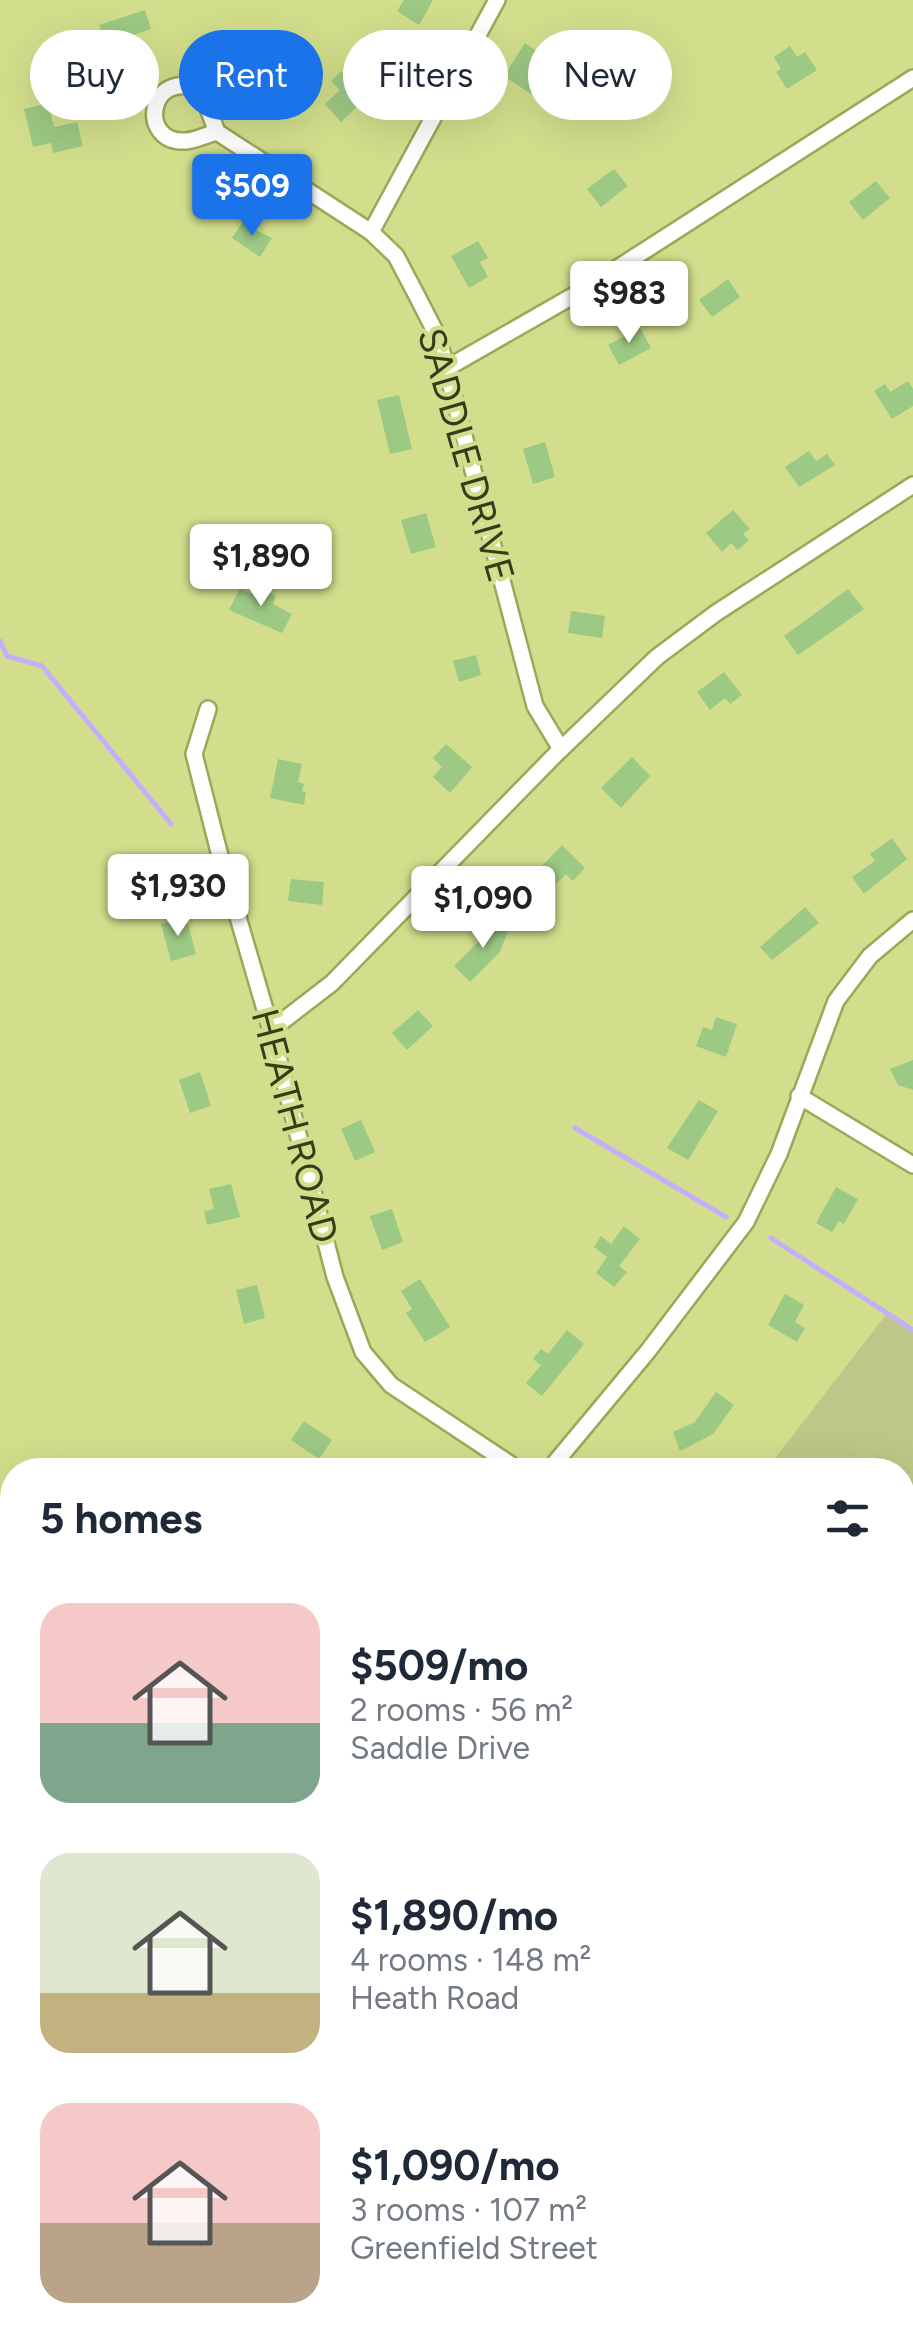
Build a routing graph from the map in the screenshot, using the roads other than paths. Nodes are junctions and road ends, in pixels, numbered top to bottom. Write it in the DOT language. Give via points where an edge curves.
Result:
graph roads {
  1 [pos="498,0"];
  2 [pos="913,78"];
  3 [pos="216,132"];
  4 [pos="371,232"];
  5 [pos="447,368"];
  6 [pos="913,485"];
  7 [pos="208,709"];
  8 [pos="562,749"];
  9 [pos="913,920"];
  10 [pos="271,1030"];
  11 [pos="799,1096"];
  12 [pos="913,1165"];
  13 [pos="501,1458"];
  14 [pos="559,1458"];
  1 -- 4 [label="street"];
  2 -- 5 [label="street" via="585,289"];
  3 -- 3 [label="street" via="201,90 170,87 157,99 154,116 168,138 184,142"];
  3 -- 4 [label="street, SADDLE DRIVE"];
  4 -- 5 [label="street, SADDLE DRIVE" via="396,256"];
  5 -- 8 [label="street, SADDLE DRIVE" via="535,706"];
  6 -- 8 [label="street" via="686,635"];
  7 -- 10 [label="street, HEATH ROAD" via="194,754"];
  8 -- 10 [label="street" via="332,983"];
  9 -- 11 [label="street" via="870,956 836,1000"];
  10 -- 13 [label="street, HEATH ROAD" via="335,1278 363,1352 392,1385"];
  11 -- 12 [label="street"];
  11 -- 14 [label="street" via="746,1222"];
}
